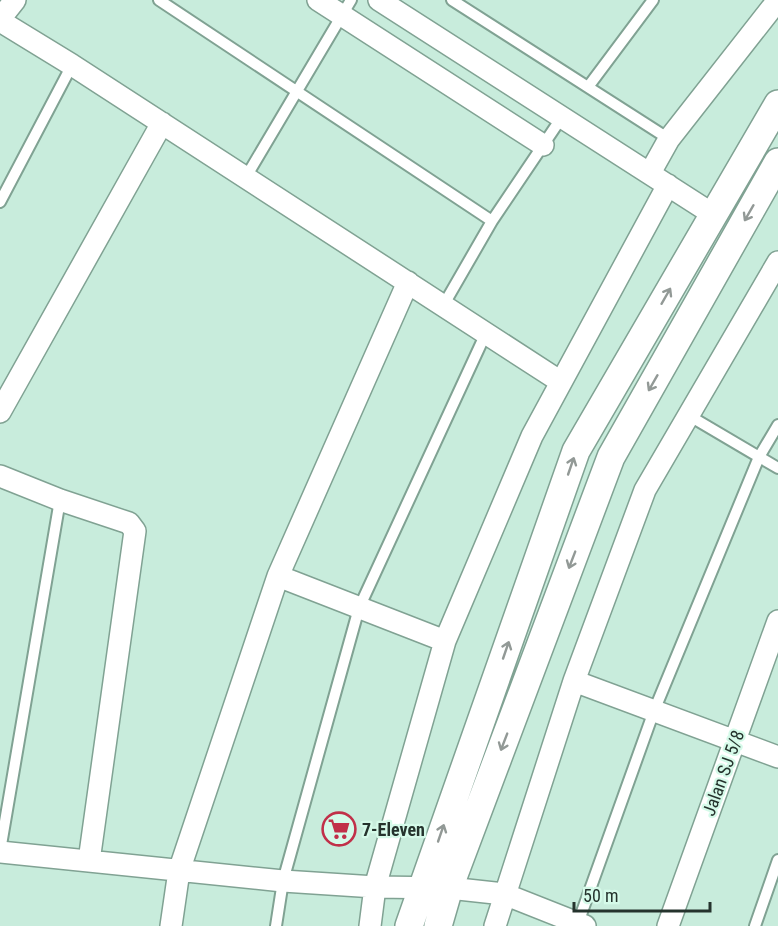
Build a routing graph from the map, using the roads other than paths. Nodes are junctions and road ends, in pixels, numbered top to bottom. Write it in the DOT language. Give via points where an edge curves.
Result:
graph roads {
  1 [pos="15,0"];
  2 [pos="159,0"];
  3 [pos="318,0"];
  4 [pos="379,0"];
  5 [pos="452,0"];
  6 [pos="653,0"];
  7 [pos="778,0"];
  8 [pos="347,8"];
  9 [pos="0,20"];
  10 [pos="72,65"];
  11 [pos="588,87"];
  12 [pos="297,92"];
  13 [pos="778,104"];
  14 [pos="562,117"];
  15 [pos="162,123"];
  16 [pos="669,139"];
  17 [pos="543,145"];
  18 [pos="778,162"];
  19 [pos="650,173"];
  20 [pos="246,177"];
  21 [pos="668,185"];
  22 [pos="0,202"];
  23 [pos="714,214"];
  24 [pos="492,221"];
  25 [pos="778,261"];
  26 [pos="408,282"];
  27 [pos="443,306"];
  28 [pos="486,333"];
  29 [pos="561,382"];
  30 [pos="0,412"];
  31 [pos="688,415"];
  32 [pos="778,425"];
  33 [pos="759,457"];
  34 [pos="778,468"];
  35 [pos="0,476"];
  36 [pos="60,501"];
  37 [pos="278,576"];
  38 [pos="359,608"];
  39 [pos="778,621"];
  40 [pos="446,641"];
  41 [pos="574,681"];
  42 [pos="654,711"];
  43 [pos="735,741"];
  44 [pos="778,757"];
  45 [pos="0,852"];
  46 [pos="778,860"];
  47 [pos="89,861"];
  48 [pos="179,871"];
  49 [pos="283,881"];
  50 [pos="375,887"];
  51 [pos="449,888"];
  52 [pos="421,889"];
  53 [pos="504,894"];
  54 [pos="582,925"];
  55 [pos="171,926"];
  56 [pos="276,926"];
  57 [pos="370,926"];
  58 [pos="409,926"];
  59 [pos="438,926"];
  60 [pos="495,926"];
  61 [pos="668,926"];
  62 [pos="755,926"];
  1 -- 9 [label="street"];
  2 -- 12 [label="lane"];
  3 -- 8 [label="street"];
  4 -- 14 [label="street"];
  5 -- 11 [label="lane"];
  6 -- 11 [label="lane"];
  7 -- 16 [label="street"];
  8 -- 12 [label="lane"];
  8 -- 17 [label="street"];
  9 -- 10 [label="street"];
  10 -- 15 [label="street"];
  10 -- 22 [label="lane"];
  11 -- 16 [label="lane"];
  12 -- 20 [label="lane"];
  12 -- 24 [label="lane"];
  13 -- 23 [label="street"];
  14 -- 17 [label="lane"];
  14 -- 19 [label="street"];
  15 -- 20 [label="street"];
  15 -- 30 [label="street"];
  16 -- 19 [label="street"];
  17 -- 24 [label="lane"];
  18 -- 51 [label="street, one-way" via="610,457"];
  19 -- 21 [label="street"];
  20 -- 26 [label="street"];
  21 -- 23 [label="street"];
  21 -- 29 [label="street"];
  52 -- 23 [label="street, one-way" via="576,451"];
  24 -- 27 [label="lane"];
  25 -- 31 [label="street"];
  26 -- 27 [label="street"];
  26 -- 37 [label="street"];
  27 -- 28 [label="street"];
  28 -- 29 [label="street"];
  28 -- 38 [label="lane"];
  29 -- 40 [label="street" via="532,436"];
  31 -- 33 [label="lane"];
  31 -- 41 [label="street" via="645,490"];
  32 -- 33 [label="lane"];
  33 -- 34 [label="lane"];
  33 -- 42 [label="lane"];
  35 -- 36 [label="street"];
  36 -- 45 [label="lane"];
  36 -- 47 [label="street" via="129,524 135,531"];
  37 -- 38 [label="street"];
  37 -- 48 [label="street"];
  38 -- 40 [label="street"];
  38 -- 49 [label="lane"];
  39 -- 43 [label="street, Jalan SJ 5/8"];
  40 -- 50 [label="street"];
  41 -- 42 [label="street"];
  41 -- 53 [label="street"];
  42 -- 43 [label="street"];
  42 -- 54 [label="lane"];
  43 -- 44 [label="street"];
  43 -- 61 [label="street, Jalan SJ 5/8"];
  45 -- 47 [label="street"];
  46 -- 62 [label="lane"];
  47 -- 48 [label="street"];
  48 -- 49 [label="street"];
  48 -- 55 [label="street"];
  49 -- 50 [label="street"];
  49 -- 56 [label="lane"];
  50 -- 52 [label="street"];
  50 -- 57 [label="street"];
  51 -- 52 [label="street"];
  51 -- 53 [label="street"];
  51 -- 59 [label="street"];
  52 -- 58 [label="street"];
  53 -- 54 [label="street"];
  53 -- 60 [label="street"];
}
